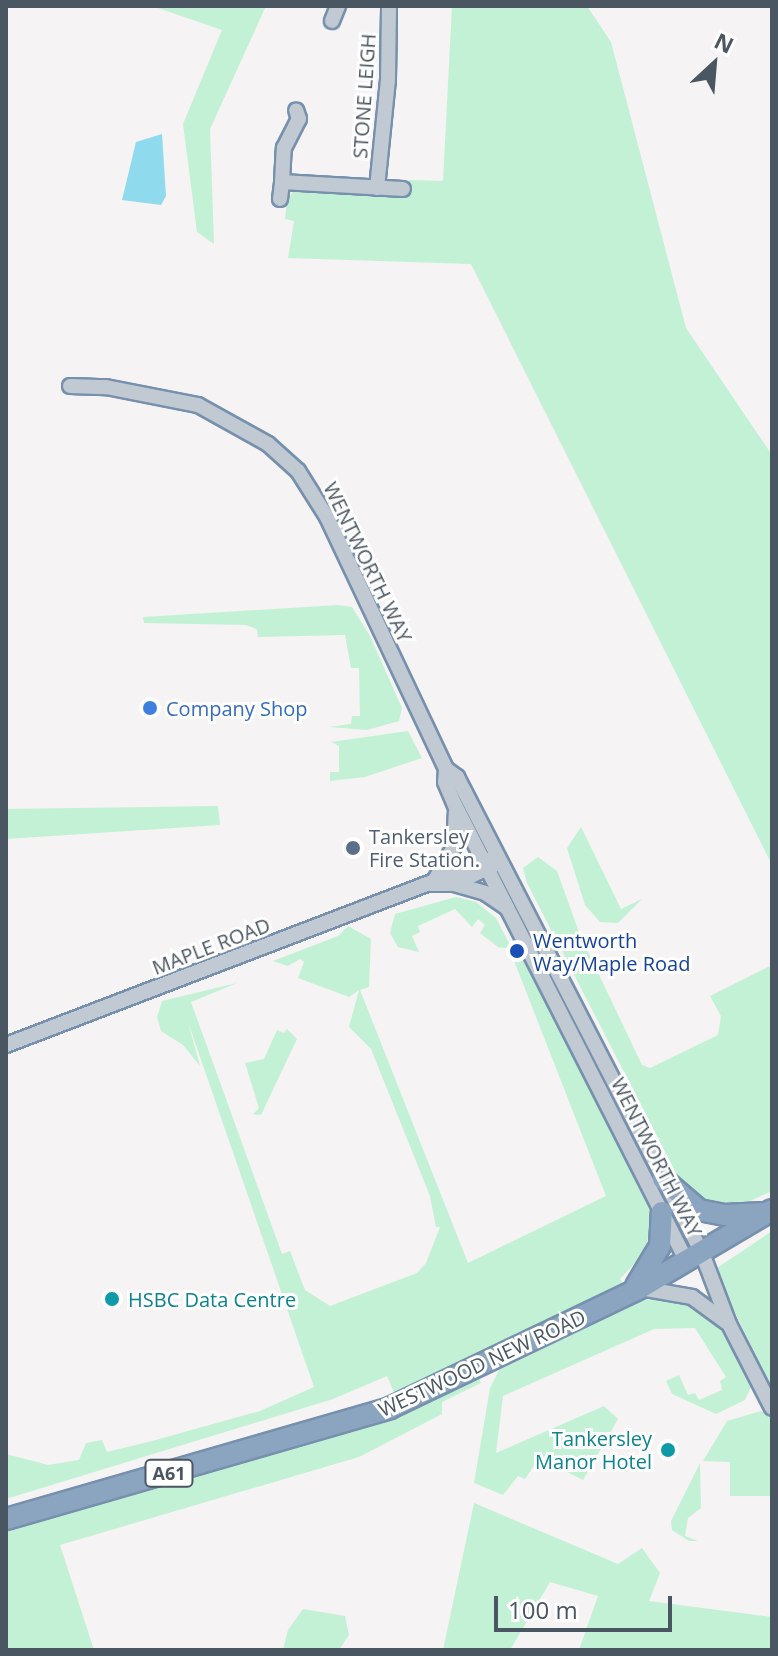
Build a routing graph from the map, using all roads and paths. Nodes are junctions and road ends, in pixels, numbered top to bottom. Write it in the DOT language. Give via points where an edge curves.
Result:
graph roads {
  1 [pos="338,6"];
  2 [pos="389,6"];
  3 [pos="332,21"];
  4 [pos="296,110"];
  5 [pos="282,182"];
  6 [pos="377,188"];
  7 [pos="403,189"];
  8 [pos="280,199"];
  9 [pos="70,386"];
  10 [pos="446,769"];
  11 [pos="455,805"];
  12 [pos="500,859"];
  13 [pos="486,865"];
  14 [pos="431,884"];
  15 [pos="454,884"];
  16 [pos="511,911"];
  17 [pos="6,1045"];
  18 [pos="663,1179"];
  19 [pos="770,1211"];
  20 [pos="662,1212"];
  21 [pos="694,1257"];
  22 [pos="636,1290"];
  23 [pos="729,1324"];
  24 [pos="772,1408"];
  25 [pos="6,1519"];
  1 -- 3 [label="street"];
  2 -- 6 [label="street, STONE LEIGH"];
  4 -- 5 [label="street" via="299,119 284,148"];
  5 -- 6 [label="street"];
  5 -- 8 [label="street"];
  6 -- 7 [label="street"];
  9 -- 10 [label="street, WENTWORTH WAY" via="106,387 198,405 268,444 298,471 322,506"];
  10 -- 11 [label="street, WENTWORTH WAY" via="445,782"];
  10 -- 12 [label="street, WENTWORTH WAY" via="457,777"];
  11 -- 13 [label="street, WENTWORTH WAY"];
  11 -- 14 [label="street" via="454,847"];
  12 -- 13 [label="street, MAPLE ROAD"];
  12 -- 18 [label="street, WENTWORTH WAY"];
  13 -- 14 [label="street, MAPLE ROAD"];
  13 -- 15 [label="street, MAPLE ROAD"];
  13 -- 16 [label="street, WENTWORTH WAY"];
  14 -- 15 [label="street, MAPLE ROAD"];
  14 -- 17 [label="street, MAPLE ROAD"];
  15 -- 16 [label="street" via="485,893"];
  16 -- 20 [label="street, WENTWORTH WAY"];
  18 -- 19 [label="highway" via="699,1210 725,1215"];
  18 -- 21 [label="street, WENTWORTH WAY"];
  19 -- 21 [label="highway, WESTWOOD NEW ROAD / A61"];
  20 -- 21 [label="street, WENTWORTH WAY"];
  20 -- 22 [label="highway" via="656,1257"];
  21 -- 22 [label="highway, WESTWOOD NEW ROAD / A61"];
  21 -- 23 [label="street"];
  22 -- 23 [label="street" via="692,1297"];
  22 -- 25 [label="highway, WESTWOOD NEW ROAD / A61" via="390,1408"];
  23 -- 24 [label="street"];
}
